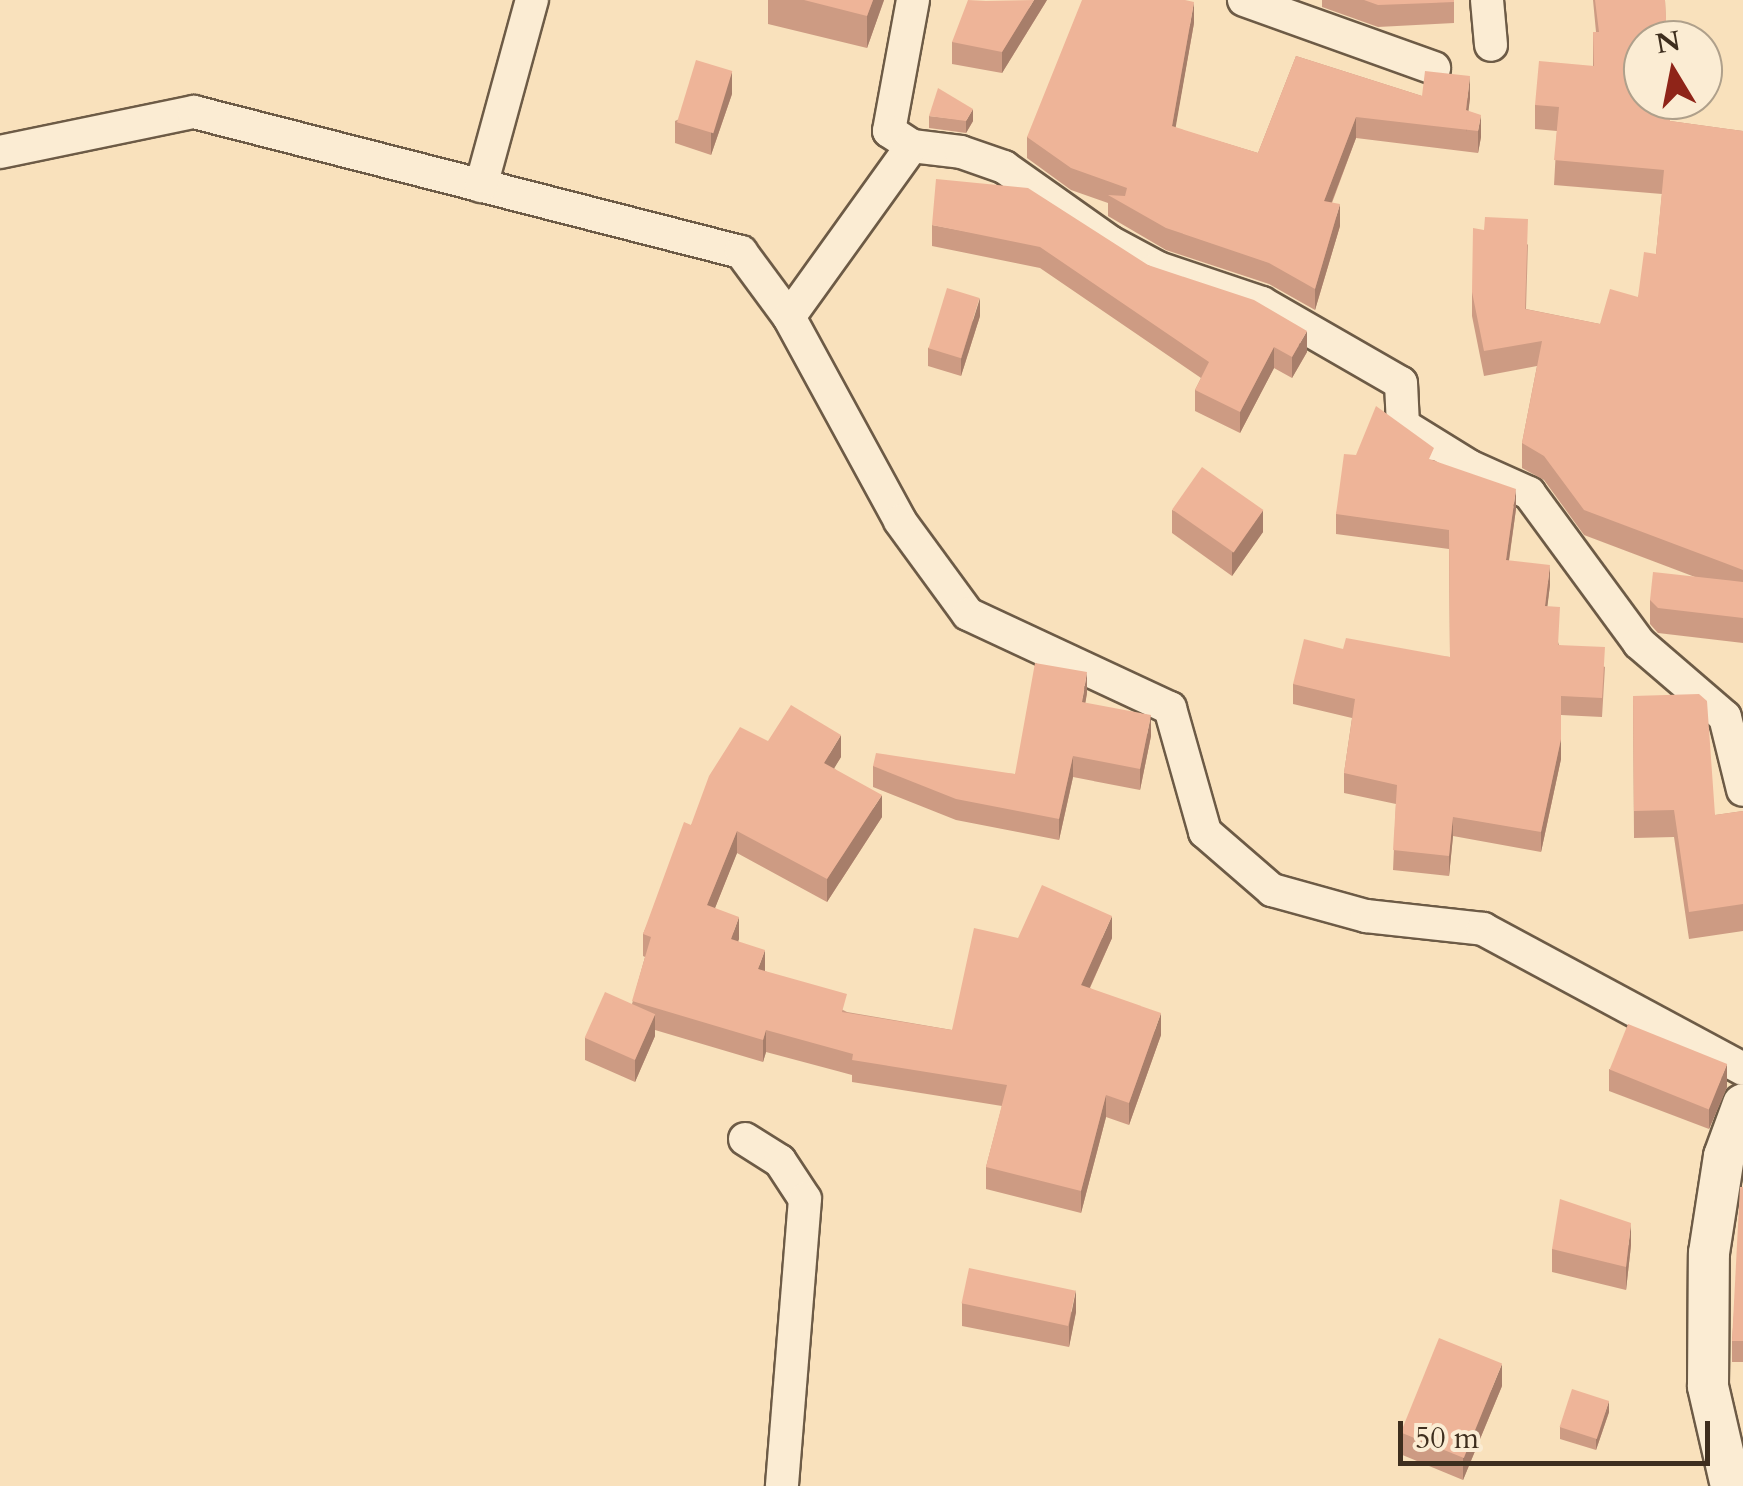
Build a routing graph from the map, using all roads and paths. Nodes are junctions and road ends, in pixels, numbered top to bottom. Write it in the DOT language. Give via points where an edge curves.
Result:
graph roads {
  1 [pos="532,0"];
  2 [pos="913,0"];
  3 [pos="1244,0"];
  4 [pos="1486,0"];
  5 [pos="1492,45"];
  6 [pos="1434,68"];
  7 [pos="912,146"];
  8 [pos="0,152"];
  9 [pos="481,186"];
  10 [pos="788,317"];
  11 [pos="1743,790"];
  12 [pos="1743,1069"];
  13 [pos="1743,1104"];
  14 [pos="745,1140"];
  15 [pos="782,1486"];
  16 [pos="1732,1486"];
  1 -- 9 [label="street"];
  2 -- 7 [label="street" via="889,130"];
  3 -- 6 [label="street"];
  4 -- 5 [label="street"];
  7 -- 10 [label="street"];
  7 -- 11 [label="street" via="961,152 1004,168 1158,268 1262,304 1401,383 1402,425 1529,493 1639,642 1725,718"];
  8 -- 9 [label="street" via="194,112"];
  9 -- 10 [label="street" via="741,252"];
  10 -- 12 [label="street" via="900,521 968,614 1170,708 1205,832 1272,890 1366,916 1483,929"];
  13 -- 16 [label="street" via="1724,1156 1709,1252 1708,1386"];
  14 -- 15 [label="street" via="780,1161 805,1198"];
}
